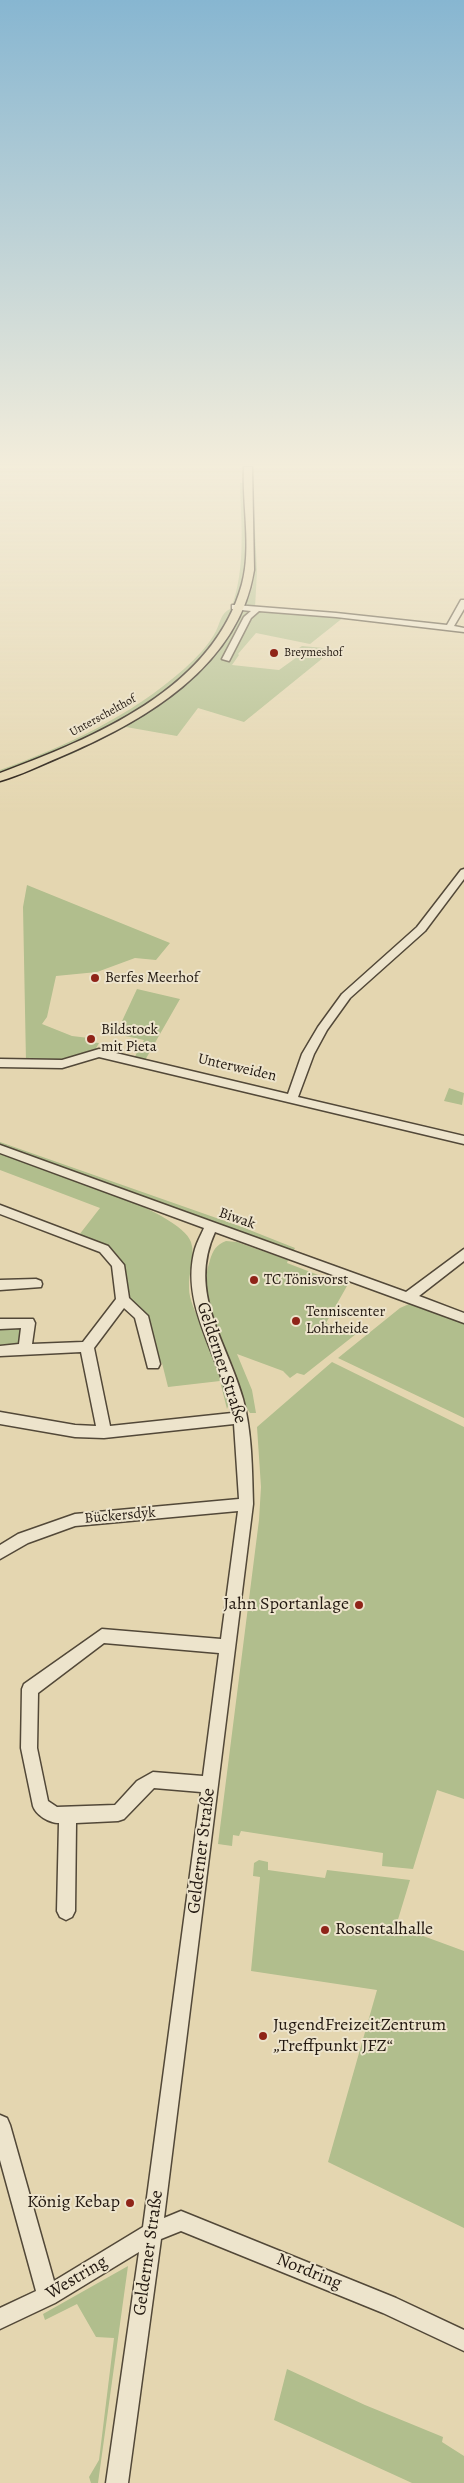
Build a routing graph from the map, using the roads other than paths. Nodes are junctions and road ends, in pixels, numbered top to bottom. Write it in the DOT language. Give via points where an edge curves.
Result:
graph roads {
  1 [pos="245,583"];
  2 [pos="464,602"];
  3 [pos="237,608"];
  4 [pos="257,609"];
  5 [pos="449,628"];
  6 [pos="464,630"];
  7 [pos="226,659"];
  8 [pos="0,777"];
  9 [pos="464,872"];
  10 [pos="0,1063"];
  11 [pos="292,1098"];
  12 [pos="464,1140"];
  13 [pos="0,1149"];
  14 [pos="0,1209"];
  15 [pos="211,1227"];
  16 [pos="464,1254"];
  17 [pos="36,1284"];
  18 [pos="0,1285"];
  19 [pos="409,1298"];
  20 [pos="123,1300"];
  21 [pos="464,1318"];
  22 [pos="0,1324"];
  23 [pos="87,1347"];
  24 [pos="25,1349"];
  25 [pos="0,1351"];
  26 [pos="153,1364"];
  27 [pos="0,1418"];
  28 [pos="241,1418"];
  29 [pos="104,1432"];
  30 [pos="246,1504"];
  31 [pos="0,1553"];
  32 [pos="229,1647"];
  33 [pos="210,1785"];
  34 [pos="68,1815"];
  35 [pos="66,1911"];
  36 [pos="0,2125"];
  37 [pos="152,2233"];
  38 [pos="48,2296"];
  39 [pos="0,2319"];
  40 [pos="464,2341"];
  41 [pos="117,2483"];
  1 -- 3 [label="main road"];
  2 -- 5 [label="street"];
  3 -- 4 [label="street"];
  3 -- 8 [label="main road, Unterschelthof" via="230,626 206,658 176,686 122,722 46,760"];
  4 -- 5 [label="street"];
  4 -- 7 [label="street" via="248,617"];
  5 -- 6 [label="street"];
  9 -- 11 [label="street" via="421,929 346,996 317,1037"];
  10 -- 11 [label="street, Unterweiden" via="62,1064 99,1053"];
  11 -- 12 [label="street, Unterweiden"];
  13 -- 15 [label="street, Biwak"];
  14 -- 20 [label="street" via="104,1249 118,1265"];
  15 -- 19 [label="street, Biwak"];
  15 -- 28 [label="street, Gelderner Straße" via="202,1247 196,1284"];
  16 -- 19 [label="street"];
  17 -- 18 [label="street"];
  19 -- 21 [label="street, Biwak"];
  20 -- 23 [label="street"];
  20 -- 26 [label="street" via="142,1316"];
  22 -- 24 [label="street" via="28,1323"];
  23 -- 24 [label="street"];
  23 -- 29 [label="street"];
  24 -- 25 [label="street"];
  27 -- 29 [label="street" via="75,1431"];
  28 -- 29 [label="street"];
  28 -- 30 [label="street, Gelderner Straße"];
  30 -- 31 [label="street, Bückersdyk" via="75,1520 23,1538"];
  30 -- 32 [label="street, Gelderner Straße"];
  32 -- 33 [label="street, Gelderner Straße"];
  32 -- 34 [label="street" via="102,1636 30,1689 29,1748 41,1806 55,1815"];
  33 -- 34 [label="street" via="153,1780 145,1783 118,1813"];
  33 -- 37 [label="street, Gelderner Straße"];
  34 -- 35 [label="street"];
  36 -- 38 [label="street"];
  37 -- 38 [label="street, Westring"];
  37 -- 40 [label="street, Nordring" via="181,2221 389,2305"];
  37 -- 41 [label="street, Gelderner Straße"];
  38 -- 39 [label="street, Westring"];
}
